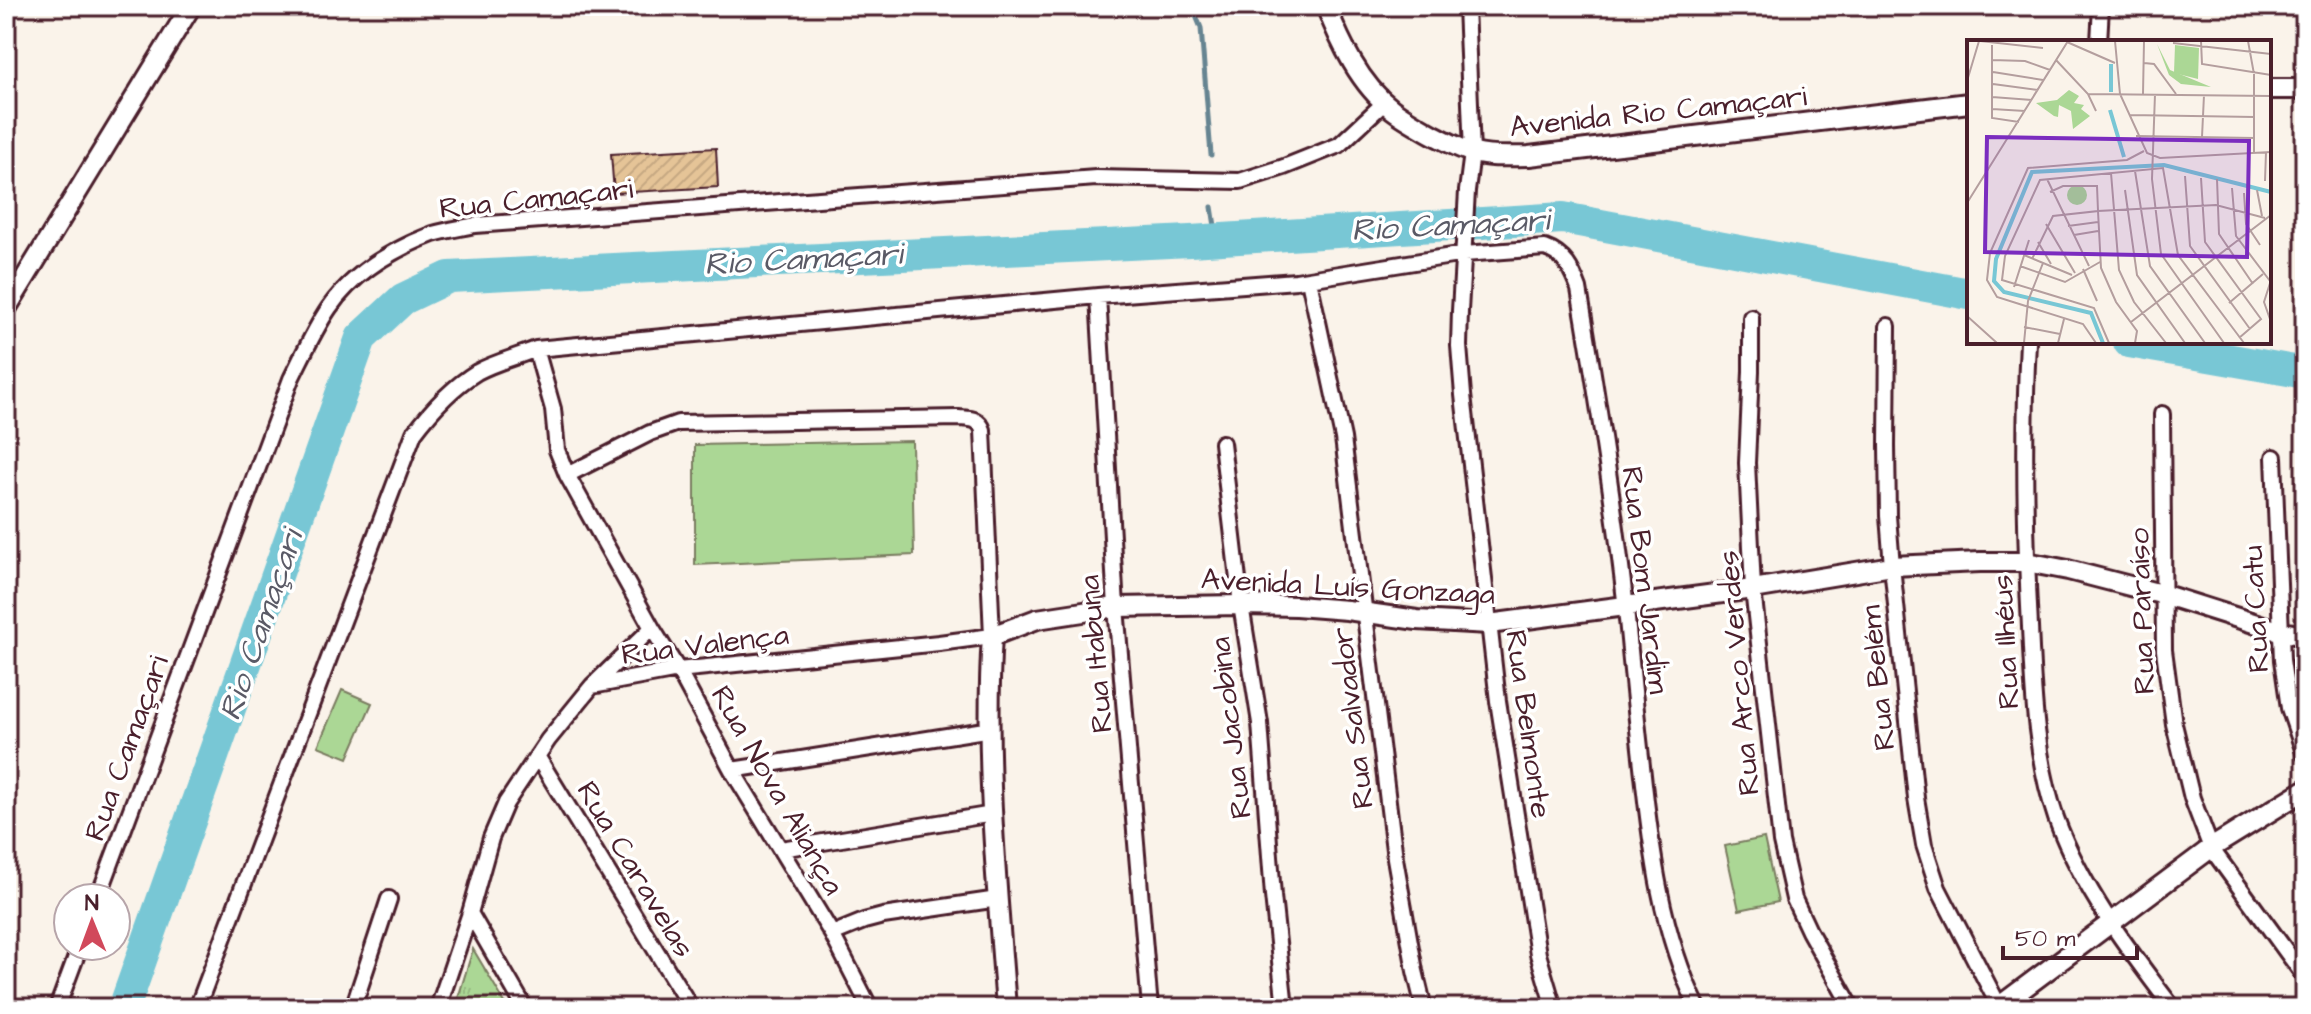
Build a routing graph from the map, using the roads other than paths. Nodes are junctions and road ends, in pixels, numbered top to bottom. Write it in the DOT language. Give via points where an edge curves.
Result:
graph roads {
  1 [pos="191,6"];
  2 [pos="1326,6"];
  3 [pos="1466,6"];
  4 [pos="2101,6"];
  5 [pos="2099,40"];
  6 [pos="2271,89"];
  7 [pos="2305,89"];
  8 [pos="1385,102"];
  9 [pos="1967,103"];
  10 [pos="1472,153"];
  11 [pos="1464,254"];
  12 [pos="1309,280"];
  13 [pos="1098,296"];
  14 [pos="6,309"];
  15 [pos="1751,317"];
  16 [pos="1888,326"];
  17 [pos="2028,344"];
  18 [pos="536,349"];
  19 [pos="2162,414"];
  20 [pos="1222,443"];
  21 [pos="2274,457"];
  22 [pos="567,475"];
  23 [pos="2026,562"];
  24 [pos="1892,566"];
  25 [pos="1753,589"];
  26 [pos="2165,595"];
  27 [pos="1241,605"];
  28 [pos="1116,607"];
  29 [pos="1625,607"];
  30 [pos="1365,613"];
  31 [pos="1489,624"];
  32 [pos="652,628"];
  33 [pos="2282,632"];
  34 [pos="992,636"];
  35 [pos="2305,636"];
  36 [pos="678,670"];
  37 [pos="592,686"];
  38 [pos="991,729"];
  39 [pos="2305,755"];
  40 [pos="537,756"];
  41 [pos="732,770"];
  42 [pos="2305,790"];
  43 [pos="993,814"];
  44 [pos="2211,848"];
  45 [pos="781,849"];
  46 [pos="104,882"];
  47 [pos="389,899"];
  48 [pos="998,899"];
  49 [pos="470,913"];
  50 [pos="2110,923"];
  51 [pos="832,934"];
  52 [pos="74,962"];
  53 [pos="2305,977"];
  54 [pos="1998,1007"];
  55 [pos="57,1008"];
  56 [pos="197,1008"];
  57 [pos="353,1008"];
  58 [pos="438,1008"];
  59 [pos="525,1008"];
  60 [pos="691,1008"];
  61 [pos="870,1008"];
  62 [pos="1006,1008"];
  63 [pos="1150,1008"];
  64 [pos="1285,1008"];
  65 [pos="1424,1008"];
  66 [pos="1554,1008"];
  67 [pos="1698,1008"];
  68 [pos="1852,1008"];
  69 [pos="2173,1008"];
  1 -- 14 [label="street"];
  2 -- 8 [label="street, Avenida Rio Camaçari" via="1351,59"];
  3 -- 10 [label="street"];
  4 -- 5 [label="street"];
  6 -- 7 [label="street"];
  8 -- 10 [label="street, Avenida Rio Camaçari" via="1409,121"];
  8 -- 46 [label="street, Rua Camaçari" via="1339,145 1240,181 1096,178 475,225 398,249 348,285 330,306 291,379"];
  9 -- 10 [label="street, Avenida Rio Camaçari" via="1529,156"];
  10 -- 11 [label="street"];
  11 -- 12 [label="street, Rua Bom Jardim"];
  11 -- 29 [label="street, Rua Bom Jardim" via="1545,248 1566,260 1573,273 1589,345"];
  11 -- 31 [label="street, Rua Belmonte" via="1459,346"];
  12 -- 13 [label="street, Rua Bom Jardim"];
  12 -- 30 [label="street, Rua Salvador" via="1342,427"];
  13 -- 18 [label="street, Rua Bom Jardim"];
  13 -- 28 [label="street, Rua Itabuna"];
  15 -- 25 [label="street, Rua Arco Verdes" via="1747,463"];
  16 -- 24 [label="street, Rua Belém"];
  17 -- 23 [label="street, Rua Ilhéus"];
  18 -- 22 [label="street, Rua Nova Aliança"];
  18 -- 56 [label="street, Rua Bom Jardim" via="461,383 414,433"];
  19 -- 26 [label="street, Rua Paraíso"];
  20 -- 27 [label="street, Rua Jacobina"];
  21 -- 33 [label="street, Rua Catu"];
  22 -- 32 [label="street, Rua Nova Aliança"];
  22 -- 34 [label="street" via="678,423 976,420 983,430"];
  23 -- 24 [label="street, Avenida Luís Gonzaga"];
  23 -- 26 [label="street, Avenida Luís Gonzaga"];
  23 -- 50 [label="street, Rua Ilhéus" via="2037,738 2045,779 2057,820"];
  24 -- 25 [label="street, Avenida Luís Gonzaga"];
  24 -- 54 [label="street, Rua Belém" via="1924,845 1938,888"];
  25 -- 29 [label="street, Avenida Luís Gonzaga"];
  25 -- 68 [label="street, Rua Arco Verdes" via="1788,877 1809,931"];
  26 -- 33 [label="street, Avenida Luís Gonzaga"];
  26 -- 44 [label="street, Rua Paraíso" via="2164,650 2174,724"];
  27 -- 28 [label="street, Avenida Luís Gonzaga"];
  27 -- 30 [label="street, Avenida Luís Gonzaga"];
  27 -- 64 [label="street, Rua Jacobina" via="1260,723"];
  28 -- 34 [label="street, Avenida Luís Gonzaga" via="1037,619"];
  28 -- 63 [label="street, Rua Itabuna"];
  29 -- 31 [label="street, Avenida Luís Gonzaga"];
  29 -- 67 [label="street, Rua Bom Jardim" via="1658,886 1675,951"];
  30 -- 31 [label="street, Avenida Luís Gonzaga"];
  30 -- 65 [label="street, Rua Salvador" via="1395,858"];
  31 -- 66 [label="street, Rua Belmonte" via="1538,954"];
  32 -- 36 [label="street, Rua Nova Aliança"];
  32 -- 37 [label="street"];
  33 -- 35 [label="street, Avenida Luís Gonzaga"];
  33 -- 39 [label="street, Rua Catu" via="2289,708"];
  34 -- 36 [label="street, Rua Valença"];
  34 -- 38 [label="street"];
  36 -- 37 [label="street, Rua Valença"];
  36 -- 41 [label="street, Rua Nova Aliança"];
  37 -- 40 [label="street, Rua Valença"];
  38 -- 41 [label="street"];
  38 -- 43 [label="street"];
  40 -- 49 [label="street, Rua Valença" via="502,811"];
  40 -- 60 [label="street, Rua Caravelas"];
  41 -- 45 [label="street, Rua Nova Aliança"];
  42 -- 44 [label="street"];
  43 -- 45 [label="street"];
  43 -- 48 [label="street"];
  44 -- 50 [label="street"];
  44 -- 53 [label="street, Rua Paraíso"];
  45 -- 51 [label="street, Rua Nova Aliança"];
  47 -- 57 [label="street"];
  48 -- 51 [label="street" via="883,916"];
  48 -- 62 [label="street"];
  49 -- 58 [label="street, Rua Valença"];
  49 -- 59 [label="street"];
  50 -- 54 [label="street"];
  50 -- 69 [label="street, Rua Ilhéus"];
  51 -- 61 [label="street, Rua Nova Aliança"];
  52 -- 55 [label="street"];
}
